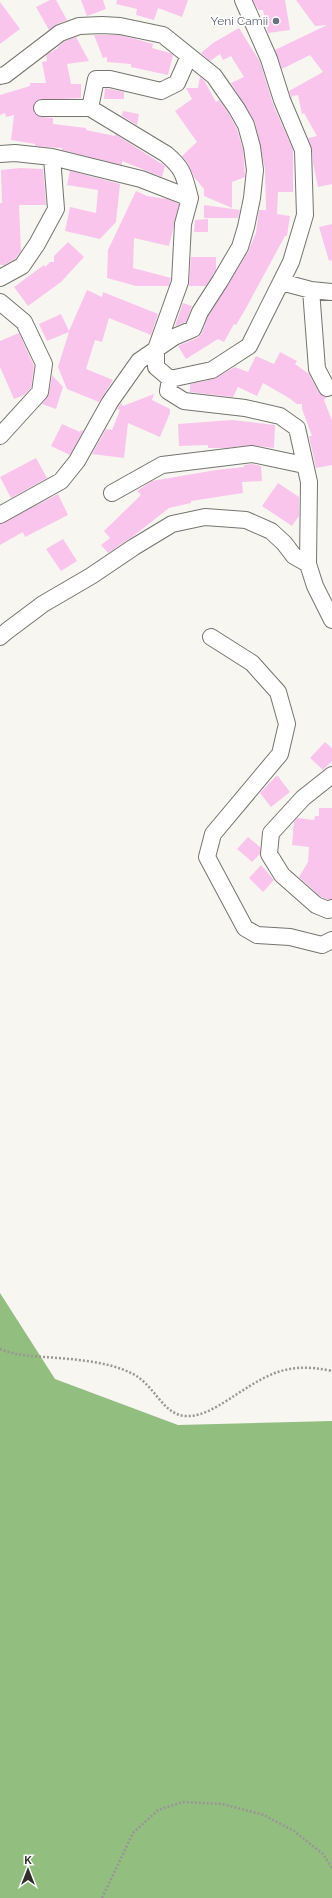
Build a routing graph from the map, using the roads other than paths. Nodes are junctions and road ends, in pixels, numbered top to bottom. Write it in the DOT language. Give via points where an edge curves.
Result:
graph roads {
  1 [pos="243,0"];
  2 [pos="189,56"];
  3 [pos="0,76"];
  4 [pos="42,108"];
  5 [pos="90,108"];
  6 [pos="0,154"];
  7 [pos="52,157"];
  8 [pos="190,198"];
  9 [pos="0,278"];
  10 [pos="281,282"];
  11 [pos="311,290"];
  12 [pos="332,292"];
  13 [pos="0,302"];
  14 [pos="156,349"];
  15 [pos="170,378"];
  16 [pos="327,388"];
  17 [pos="0,436"];
  18 [pos="304,465"];
  19 [pos="112,493"];
  20 [pos="0,515"];
  21 [pos="308,564"];
  22 [pos="332,620"];
  23 [pos="211,637"];
  24 [pos="0,638"];
  25 [pos="332,776"];
  26 [pos="332,908"];
  27 [pos="332,940"];
  1 -- 10 [label="street" via="269,59 282,100 303,150 305,215"];
  2 -- 3 [label="street" via="163,35 120,26 79,26 60,32 5,75"];
  2 -- 5 [label="street" via="177,83 160,91 110,79 96,79"];
  2 -- 14 [label="street" via="214,76 246,125 255,170 252,198 240,247 200,312 193,329"];
  4 -- 5 [label="street"];
  5 -- 8 [label="street" via="176,162 184,172"];
  6 -- 7 [label="street" via="15,152"];
  7 -- 8 [label="street" via="141,179"];
  7 -- 9 [label="street" via="56,209 22,266"];
  8 -- 14 [label="street" via="183,224 180,282"];
  10 -- 11 [label="street"];
  10 -- 15 [label="street" via="249,346 212,370"];
  11 -- 12 [label="street"];
  11 -- 16 [label="street" via="317,370"];
  13 -- 17 [label="street" via="24,322 44,364 40,392"];
  14 -- 15 [label="street" via="156,367"];
  14 -- 20 [label="street" via="139,361 110,402 77,461 61,481"];
  15 -- 18 [label="street" via="168,390 184,401 245,408 280,416 297,428"];
  18 -- 19 [label="street" via="252,454 162,465"];
  18 -- 21 [label="street" via="309,482"];
  21 -- 22 [label="street" via="315,586"];
  21 -- 24 [label="street" via="294,556 271,531 246,520 205,517 172,524 43,604"];
  23 -- 27 [label="street" via="252,663 278,692 287,724 280,754 213,834 207,857 245,928 257,934 290,937 322,945"];
  25 -- 26 [label="street" via="303,798 271,833 269,854 282,875 316,905 328,910"];
}
